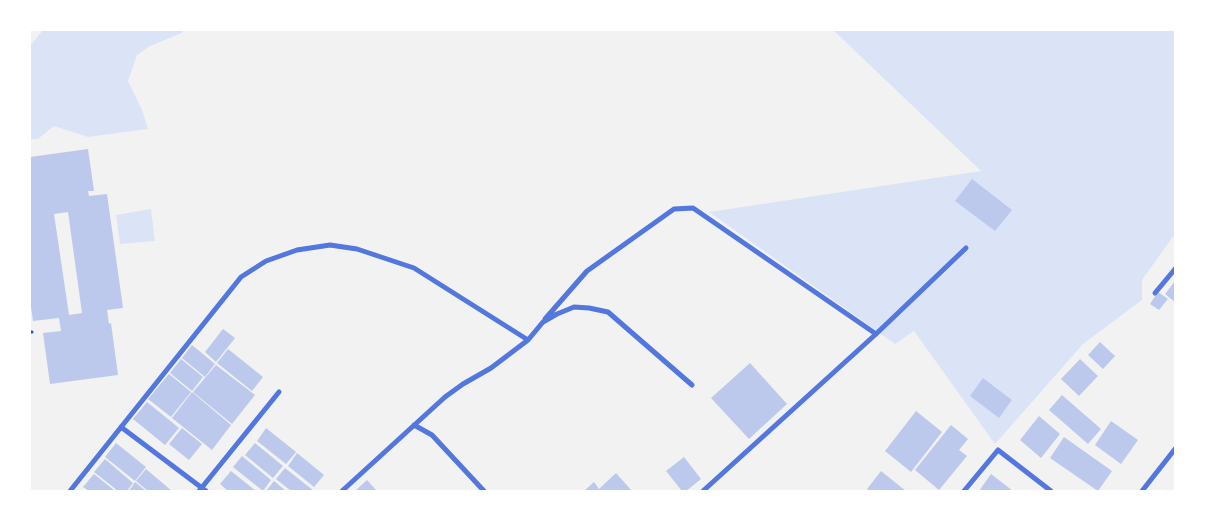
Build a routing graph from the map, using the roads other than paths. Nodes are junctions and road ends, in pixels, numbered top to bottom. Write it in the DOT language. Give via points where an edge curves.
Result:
graph roads {
  1 [pos="966,248"];
  2 [pos="1175,269"];
  3 [pos="1155,293"];
  4 [pos="543,322"];
  5 [pos="876,334"];
  6 [pos="528,340"];
  7 [pos="692,385"];
  8 [pos="279,392"];
  9 [pos="414,426"];
  10 [pos="121,427"];
  11 [pos="1175,449"];
  12 [pos="202,490"];
  13 [pos="70,491"];
  14 [pos="342,491"];
  15 [pos="484,491"];
  16 [pos="703,491"];
  17 [pos="964,491"];
  18 [pos="1051,491"];
  19 [pos="1142,491"];
  1 -- 5 [label="street"];
  2 -- 3 [label="street"];
  4 -- 5 [label="street" via="587,271 674,209 693,208"];
  4 -- 6 [label="street"];
  4 -- 7 [label="street" via="574,308 608,312"];
  5 -- 16 [label="street"];
  6 -- 9 [label="street" via="445,397"];
  6 -- 10 [label="street" via="414,268 357,249 330,246 297,250 266,261 241,277"];
  8 -- 12 [label="street"];
  9 -- 14 [label="street"];
  9 -- 15 [label="street" via="432,435"];
  10 -- 12 [label="street"];
  10 -- 13 [label="street"];
  11 -- 19 [label="street"];
  17 -- 18 [label="street" via="998,450"];
}
